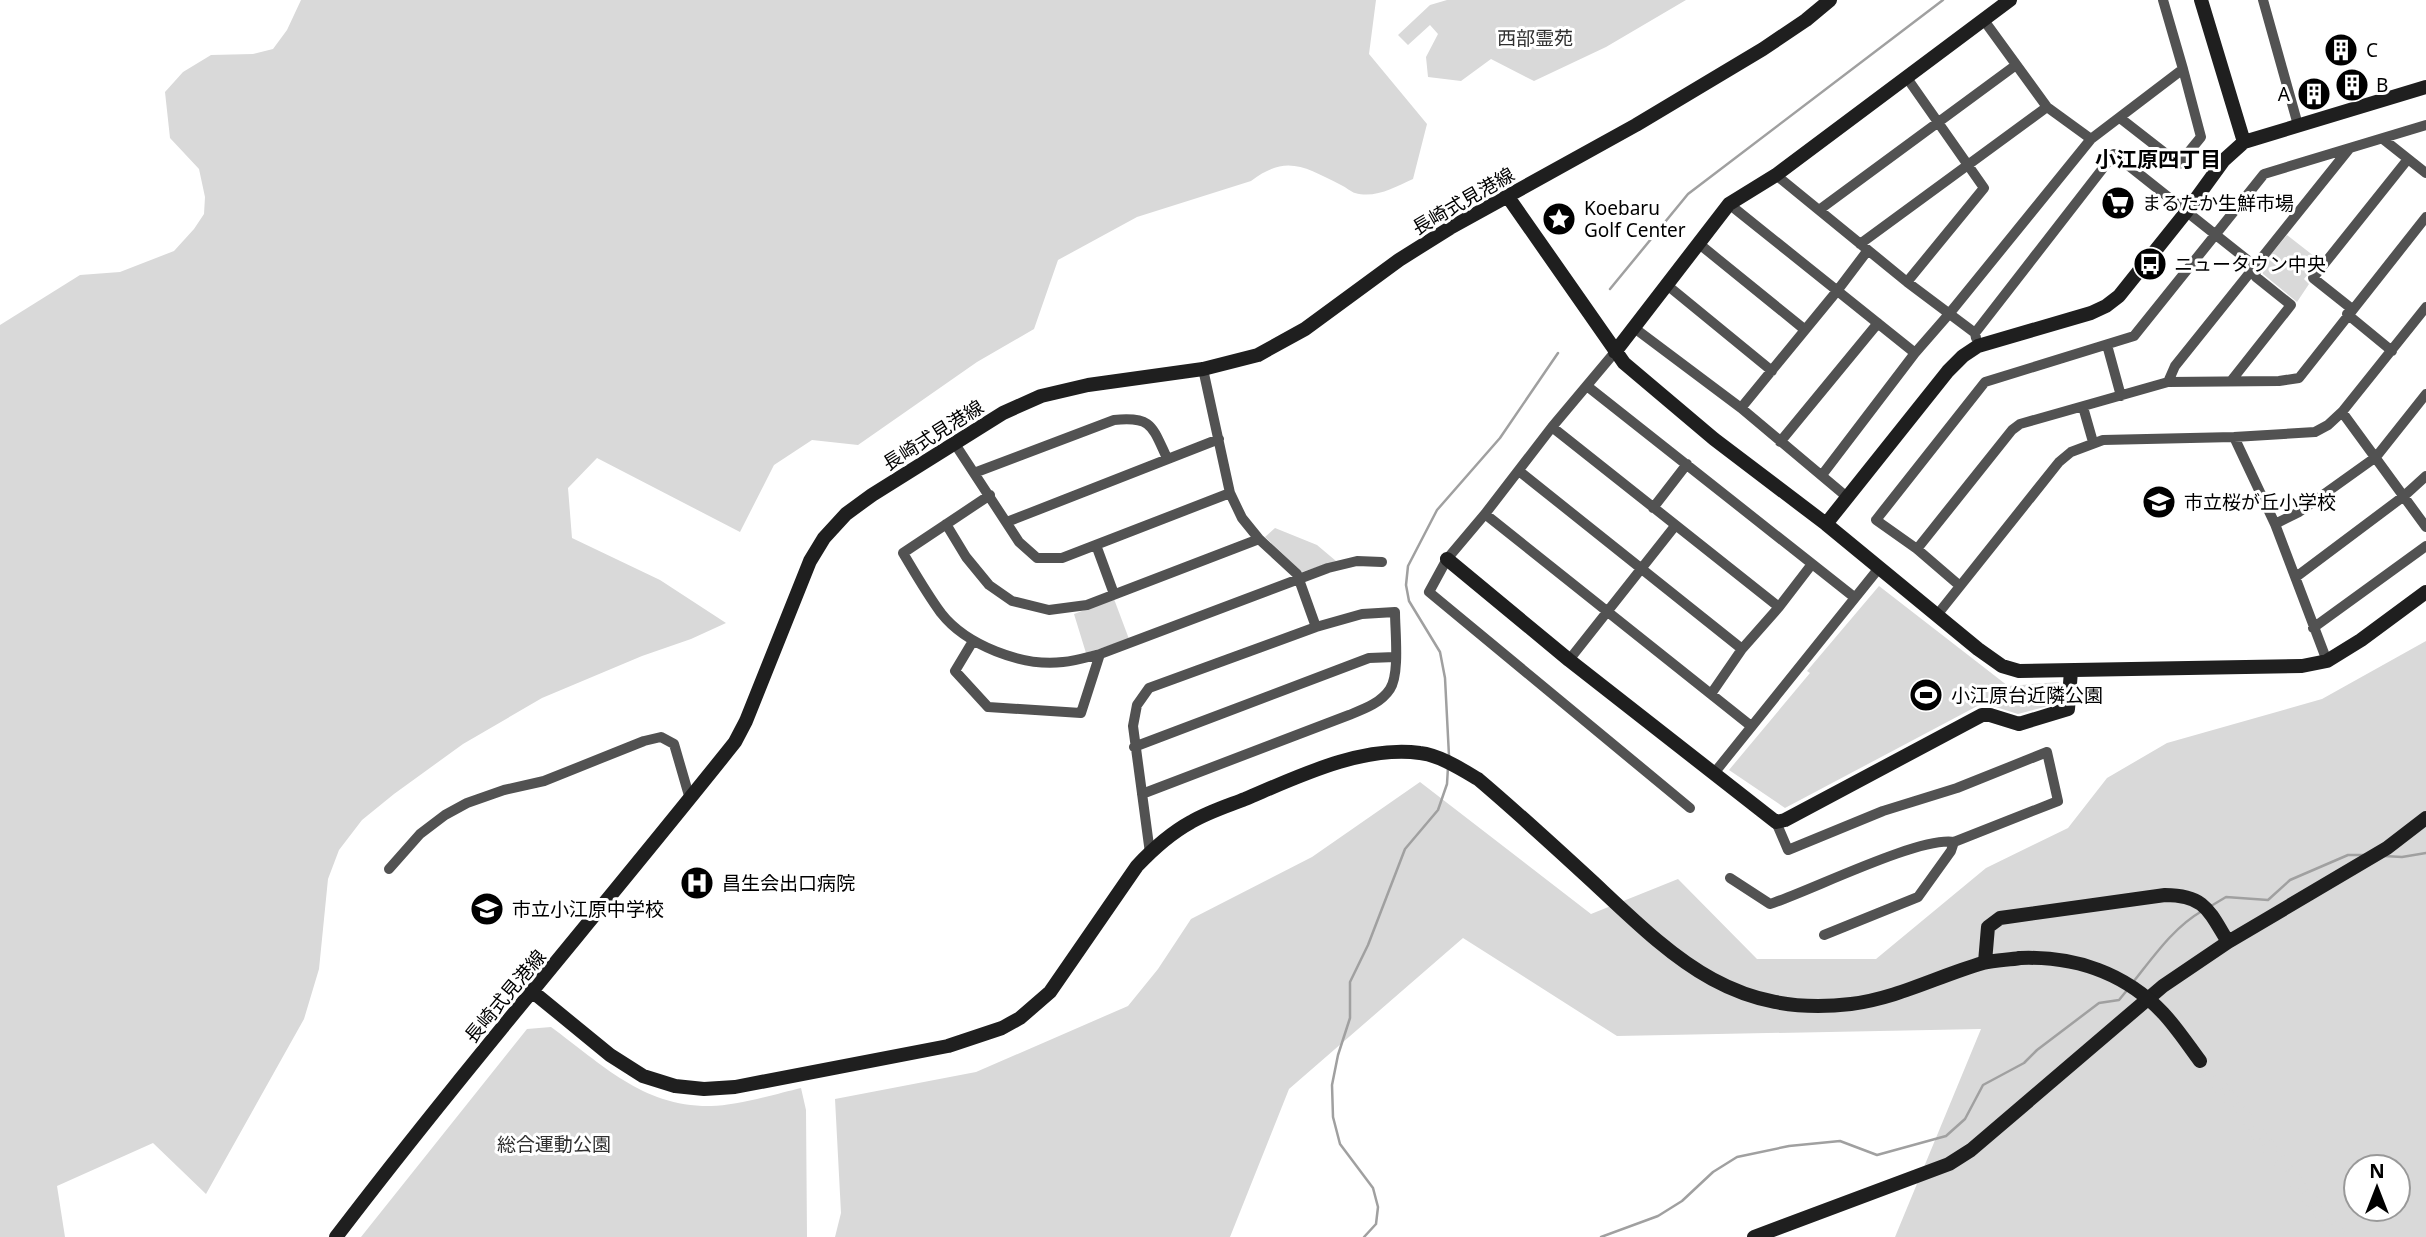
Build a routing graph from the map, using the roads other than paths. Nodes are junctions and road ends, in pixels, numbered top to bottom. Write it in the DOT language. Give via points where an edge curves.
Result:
graph roads {
  1 [pos="1830,0"];
  2 [pos="2010,0"];
  3 [pos="2163,0"];
  4 [pos="2201,0"];
  5 [pos="2263,0"];
  6 [pos="1983,19"];
  7 [pos="2016,65"];
  8 [pos="2183,69"];
  9 [pos="1907,78"];
  10 [pos="2426,87"];
  11 [pos="2047,107"];
  12 [pos="2120,118"];
  13 [pos="1938,123"];
  14 [pos="2298,125"];
  15 [pos="2426,125"];
  16 [pos="2091,139"];
  17 [pos="2383,139"];
  18 [pos="2244,142"];
  19 [pos="2349,149"];
  20 [pos="2408,159"];
  21 [pos="1970,164"];
  22 [pos="2426,173"];
  23 [pos="1776,175"];
  24 [pos="1508,197"];
  25 [pos="1729,204"];
  26 [pos="1819,210"];
  27 [pos="2187,211"];
  28 [pos="2426,216"];
  29 [pos="2216,233"];
  30 [pos="1698,243"];
  31 [pos="1864,247"];
  32 [pos="2255,265"];
  33 [pos="1907,282"];
  34 [pos="1667,285"];
  35 [pos="1837,291"];
  36 [pos="2426,307"];
  37 [pos="2350,312"];
  38 [pos="1950,314"];
  39 [pos="1878,323"];
  40 [pos="1633,327"];
  41 [pos="1804,329"];
  42 [pos="1976,340"];
  43 [pos="2107,345"];
  44 [pos="2392,351"];
  45 [pos="1615,352"];
  46 [pos="1915,353"];
  47 [pos="1203,369"];
  48 [pos="1772,370"];
  49 [pos="2231,381"];
  50 [pos="2168,382"];
  51 [pos="1587,386"];
  52 [pos="2426,394"];
  53 [pos="2121,396"];
  54 [pos="2083,407"];
  55 [pos="1741,408"];
  56 [pos="2342,412"];
  57 [pos="1552,427"];
  58 [pos="2234,437"];
  59 [pos="1219,439"];
  60 [pos="1780,442"];
  61 [pos="2093,442"];
  62 [pos="955,444"];
  63 [pos="2376,457"];
  64 [pos="1167,458"];
  65 [pos="1687,464"];
  66 [pos="1519,471"];
  67 [pos="974,473"];
  68 [pos="1822,475"];
  69 [pos="2426,476"];
  70 [pos="1230,493"];
  71 [pos="990,495"];
  72 [pos="2404,496"];
  73 [pos="1847,497"];
  74 [pos="1653,508"];
  75 [pos="1485,514"];
  76 [pos="1007,522"];
  77 [pos="946,524"];
  78 [pos="1826,524"];
  79 [pos="2275,524"];
  80 [pos="1675,526"];
  81 [pos="2426,527"];
  82 [pos="1259,539"];
  83 [pos="1096,545"];
  84 [pos="2426,546"];
  85 [pos="1917,549"];
  86 [pos="1447,559"];
  87 [pos="1382,562"];
  88 [pos="1812,564"];
  89 [pos="1641,568"];
  90 [pos="1879,568"];
  91 [pos="2296,577"];
  92 [pos="1299,579"];
  93 [pos="1960,586"];
  94 [pos="2426,592"];
  95 [pos="1114,594"];
  96 [pos="1854,597"];
  97 [pos="1779,607"];
  98 [pos="1607,611"];
  99 [pos="1937,615"];
  100 [pos="1316,627"];
  101 [pos="2313,628"];
  102 [pos="973,640"];
  103 [pos="1742,649"];
  104 [pos="1100,654"];
  105 [pos="1395,657"];
  106 [pos="1569,660"];
  107 [pos="2326,661"];
  108 [pos="2071,671"];
  109 [pos="1711,694"];
  110 [pos="1751,726"];
  111 [pos="1134,747"];
  112 [pos="1715,772"];
  113 [pos="1142,794"];
  114 [pos="690,799"];
  115 [pos="1690,808"];
  116 [pos="2426,818"];
  117 [pos="1776,822"];
  118 [pos="1954,842"];
  119 [pos="1150,853"];
  120 [pos="389,869"];
  121 [pos="1730,878"];
  122 [pos="1824,935"];
  123 [pos="2228,942"];
  124 [pos="1985,962"];
  125 [pos="533,992"];
  126 [pos="2200,1061"];
  127 [pos="336,1237"];
  128 [pos="1754,1237"];
  1 -- 24 [label="street, 長崎式見港線" via="1763,49"];
  2 -- 6 [label="street"];
  3 -- 8 [label="street"];
  4 -- 18 [label="street"];
  5 -- 14 [label="street"];
  6 -- 7 [label="street"];
  6 -- 9 [label="street"];
  7 -- 11 [label="street"];
  7 -- 13 [label="street"];
  8 -- 12 [label="street"];
  8 -- 12 [label="street" via="2201,137 2179,164"];
  9 -- 13 [label="street"];
  9 -- 23 [label="street"];
  10 -- 14 [label="street"];
  11 -- 16 [label="street"];
  11 -- 21 [label="street"];
  12 -- 16 [label="street"];
  13 -- 21 [label="street"];
  13 -- 26 [label="street"];
  14 -- 18 [label="street"];
  15 -- 17 [label="street"];
  16 -- 38 [label="street"];
  17 -- 19 [label="street"];
  17 -- 20 [label="street"];
  18 -- 27 [label="street" via="2224,160"];
  19 -- 29 [label="street" via="2264,174"];
  19 -- 32 [label="street"];
  20 -- 22 [label="street"];
  20 -- 37 [label="street" via="2313,278"];
  21 -- 31 [label="street"];
  21 -- 33 [label="street" via="1984,188"];
  23 -- 25 [label="street"];
  23 -- 26 [label="street"];
  24 -- 45 [label="street"];
  24 -- 47 [label="street, 長崎式見港線" via="1399,260 1305,329 1258,355"];
  25 -- 30 [label="street"];
  25 -- 35 [label="street"];
  26 -- 31 [label="street"];
  27 -- 29 [label="street"];
  27 -- 42 [label="street" via="2106,306"];
  27 -- 42 [label="street" via="2114,154"];
  28 -- 37 [label="street"];
  29 -- 32 [label="street"];
  29 -- 43 [label="street" via="2134,336"];
  30 -- 34 [label="street"];
  30 -- 41 [label="street"];
  31 -- 33 [label="street"];
  31 -- 35 [label="street"];
  32 -- 49 [label="street" via="2256,277 2291,304"];
  32 -- 50 [label="street" via="2175,366"];
  33 -- 38 [label="street"];
  34 -- 40 [label="street"];
  34 -- 48 [label="street"];
  35 -- 39 [label="street"];
  35 -- 41 [label="street"];
  36 -- 44 [label="street"];
  37 -- 44 [label="street"];
  37 -- 49 [label="street" via="2299,377"];
  38 -- 42 [label="street"];
  38 -- 46 [label="street"];
  39 -- 46 [label="street"];
  39 -- 60 [label="street"];
  40 -- 45 [label="street"];
  40 -- 55 [label="street"];
  41 -- 48 [label="street"];
  42 -- 73 [label="street"];
  43 -- 53 [label="street"];
  43 -- 85 [label="street" via="1984,382 1876,520"];
  44 -- 56 [label="street"];
  45 -- 51 [label="street"];
  45 -- 78 [label="street" via="1714,439"];
  46 -- 68 [label="street"];
  47 -- 59 [label="street"];
  47 -- 62 [label="street, 長崎式見港線" via="1041,396"];
  48 -- 55 [label="street"];
  49 -- 50 [label="street"];
  50 -- 53 [label="street"];
  51 -- 57 [label="street"];
  51 -- 65 [label="street"];
  52 -- 63 [label="street"];
  53 -- 54 [label="street"];
  54 -- 61 [label="street"];
  54 -- 85 [label="street" via="2012,430"];
  55 -- 60 [label="street"];
  56 -- 58 [label="street" via="2315,432"];
  56 -- 63 [label="street"];
  57 -- 66 [label="street"];
  57 -- 74 [label="street"];
  58 -- 61 [label="street"];
  58 -- 79 [label="street"];
  59 -- 64 [label="street"];
  59 -- 70 [label="street"];
  60 -- 68 [label="street"];
  61 -- 93 [label="street" via="2059,462"];
  62 -- 67 [label="street"];
  62 -- 114 [label="street, 長崎式見港線" via="854,508 824,538 810,561 747,721"];
  63 -- 72 [label="street"];
  63 -- 79 [label="street"];
  64 -- 67 [label="street" via="1152,427 1136,418 1114,420"];
  64 -- 76 [label="street"];
  65 -- 74 [label="street"];
  65 -- 88 [label="street"];
  66 -- 75 [label="street"];
  66 -- 89 [label="street"];
  67 -- 71 [label="street"];
  68 -- 73 [label="street"];
  69 -- 72 [label="street"];
  70 -- 82 [label="street"];
  70 -- 83 [label="street"];
  71 -- 76 [label="street"];
  71 -- 77 [label="street"];
  72 -- 81 [label="street"];
  72 -- 91 [label="street"];
  73 -- 78 [label="street"];
  74 -- 80 [label="street"];
  75 -- 86 [label="street"];
  75 -- 98 [label="street"];
  76 -- 83 [label="street" via="1019,542 1037,558 1062,558"];
  77 -- 95 [label="street" via="989,586 1012,601 1049,610 1087,605"];
  77 -- 102 [label="street" via="903,553 942,615"];
  78 -- 90 [label="street"];
  79 -- 91 [label="street"];
  80 -- 89 [label="street"];
  80 -- 97 [label="street"];
  82 -- 92 [label="street"];
  82 -- 95 [label="street"];
  83 -- 95 [label="street"];
  84 -- 101 [label="street"];
  85 -- 93 [label="street"];
  86 -- 106 [label="street"];
  86 -- 115 [label="street" via="1429,592"];
  87 -- 92 [label="street" via="1357,561"];
  88 -- 96 [label="street"];
  88 -- 97 [label="street"];
  89 -- 98 [label="street"];
  89 -- 103 [label="street"];
  90 -- 96 [label="street"];
  90 -- 99 [label="street"];
  91 -- 101 [label="street"];
  92 -- 100 [label="street"];
  92 -- 104 [label="street"];
  93 -- 99 [label="street"];
  94 -- 107 [label="street"];
  96 -- 110 [label="street"];
  97 -- 103 [label="street"];
  98 -- 106 [label="street"];
  98 -- 109 [label="street"];
  99 -- 108 [label="street" via="2002,666 2019,671"];
  100 -- 105 [label="street" via="1362,614 1395,612"];
  100 -- 111 [label="street" via="1149,688 1137,705"];
  101 -- 107 [label="street"];
  102 -- 104 [label="street" via="1028,661 1061,662"];
  102 -- 104 [label="street" via="956,671 988,707 1081,713"];
  103 -- 109 [label="street"];
  105 -- 111 [label="street" via="1369,658"];
  105 -- 113 [label="street" via="1392,687 1369,707"];
  106 -- 112 [label="street"];
  107 -- 108 [label="street" via="2302,666"];
  108 -- 117 [label="street" via="2068,709 2018,724 1982,715"];
  109 -- 110 [label="street"];
  110 -- 112 [label="street"];
  111 -- 113 [label="street"];
  112 -- 117 [label="street"];
  113 -- 119 [label="street"];
  114 -- 120 [label="street" via="674,744 661,737 467,803 420,834"];
  114 -- 125 [label="street, 長崎式見港線"];
  116 -- 123 [label="street" via="2387,848"];
  117 -- 118 [label="street" via="1788,850 2047,752 2058,801"];
  118 -- 121 [label="street" via="1945,840 1905,851 1770,904"];
  118 -- 122 [label="street" via="1917,897"];
  119 -- 124 [label="street" via="1192,821 1303,776 1356,757 1422,753 1478,779 1665,949 1732,989 1762,1000 1842,1005 1885,998"];
  119 -- 125 [label="street" via="1050,992 1002,1028 948,1046 735,1087 675,1086 643,1076 610,1055"];
  123 -- 124 [label="street" via="2205,905 2190,897 2165,895 2000,918 1988,927"];
  123 -- 128 [label="street" via="2135,1009 1949,1164"];
  124 -- 126 [label="street, bridge" via="2059,959 2098,969 2144,995"];
  125 -- 127 [label="street, 長崎式見港線"];
}
